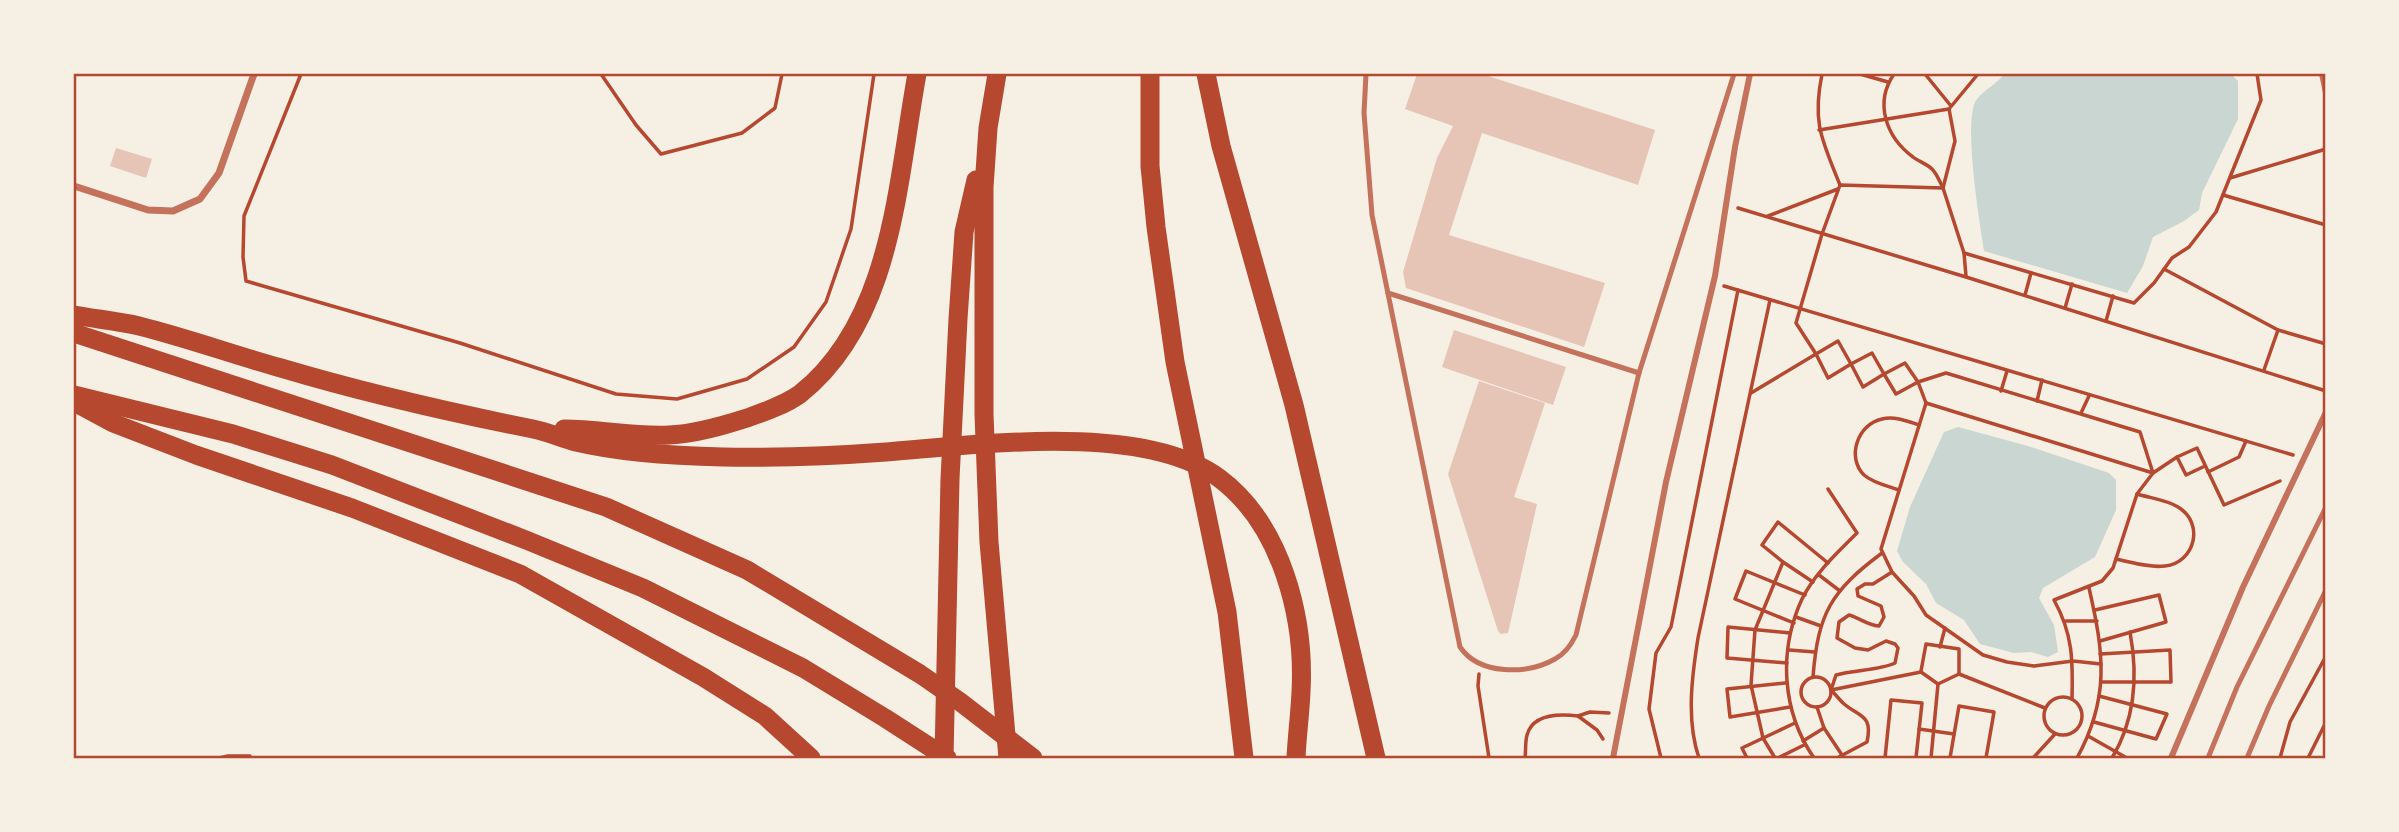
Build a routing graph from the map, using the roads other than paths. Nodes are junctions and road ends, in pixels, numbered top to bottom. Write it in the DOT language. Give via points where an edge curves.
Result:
graph roads {
  1 [pos="254,74"];
  2 [pos="917,74"];
  3 [pos="997,74"];
  4 [pos="1150,74"];
  5 [pos="1206,74"];
  6 [pos="1366,74"];
  7 [pos="1734,74"];
  8 [pos="1750,74"];
  9 [pos="2322,74"];
  10 [pos="2326,93"];
  11 [pos="988,128"];
  12 [pos="74,186"];
  13 [pos="1388,293"];
  14 [pos="74,315"];
  15 [pos="74,333"];
  16 [pos="1639,373"];
  17 [pos="74,395"];
  18 [pos="74,402"];
  19 [pos="2326,412"];
  20 [pos="537,430"];
  21 [pos="2326,507"];
  22 [pos="2326,590"];
  23 [pos="1370,734"];
  24 [pos="1613,757"];
  25 [pos="811,758"];
  26 [pos="945,758"];
  27 [pos="1008,758"];
  28 [pos="1033,758"];
  29 [pos="1244,758"];
  30 [pos="1296,758"];
  31 [pos="1369,758"];
  32 [pos="1376,758"];
  33 [pos="2171,758"];
  34 [pos="2208,758"];
  35 [pos="2247,758"];
  1 -- 12 [label="street" via="219,173 200,200 173,211 148,210"];
  2 -- 20 [label="highway" via="892,221 869,299 830,366 798,396 770,410 670,435"];
  3 -- 11 [label="highway"];
  4 -- 29 [label="highway" via="1150,166 1158,240 1175,362 1227,612"];
  5 -- 23 [label="highway" via="1294,405"];
  6 -- 13 [label="lane" via="1364,113 1372,215"];
  7 -- 16 [label="lane"];
  8 -- 24 [label="street" via="1713,283 1666,482"];
  9 -- 10 [label="street"];
  11 -- 26 [label="highway" via="964,232 950,479"];
  11 -- 27 [label="highway" via="983,230 984,414 989,542"];
  13 -- 16 [label="lane"];
  13 -- 16 [label="lane" via="1460,647 1480,665 1501,669 1544,665 1569,648 1576,635"];
  14 -- 20 [label="highway" via="138,326 352,389"];
  15 -- 28 [label="highway" via="606,507 747,570 959,701"];
  17 -- 26 [label="highway" via="233,434 332,465 643,588 803,668"];
  18 -- 25 [label="highway" via="113,423 195,455 352,508 520,574 724,690 765,716"];
  19 -- 33 [label="street" via="2243,587"];
  20 -- 30 [label="highway" via="620,449 778,457 1063,441 1130,446 1201,468 1219,478 1251,509 1267,534 1287,584 1299,645"];
  21 -- 34 [label="lane" via="2237,687"];
  22 -- 35 [label="lane"];
  23 -- 31 [label="highway"];
  23 -- 32 [label="highway"];
}
